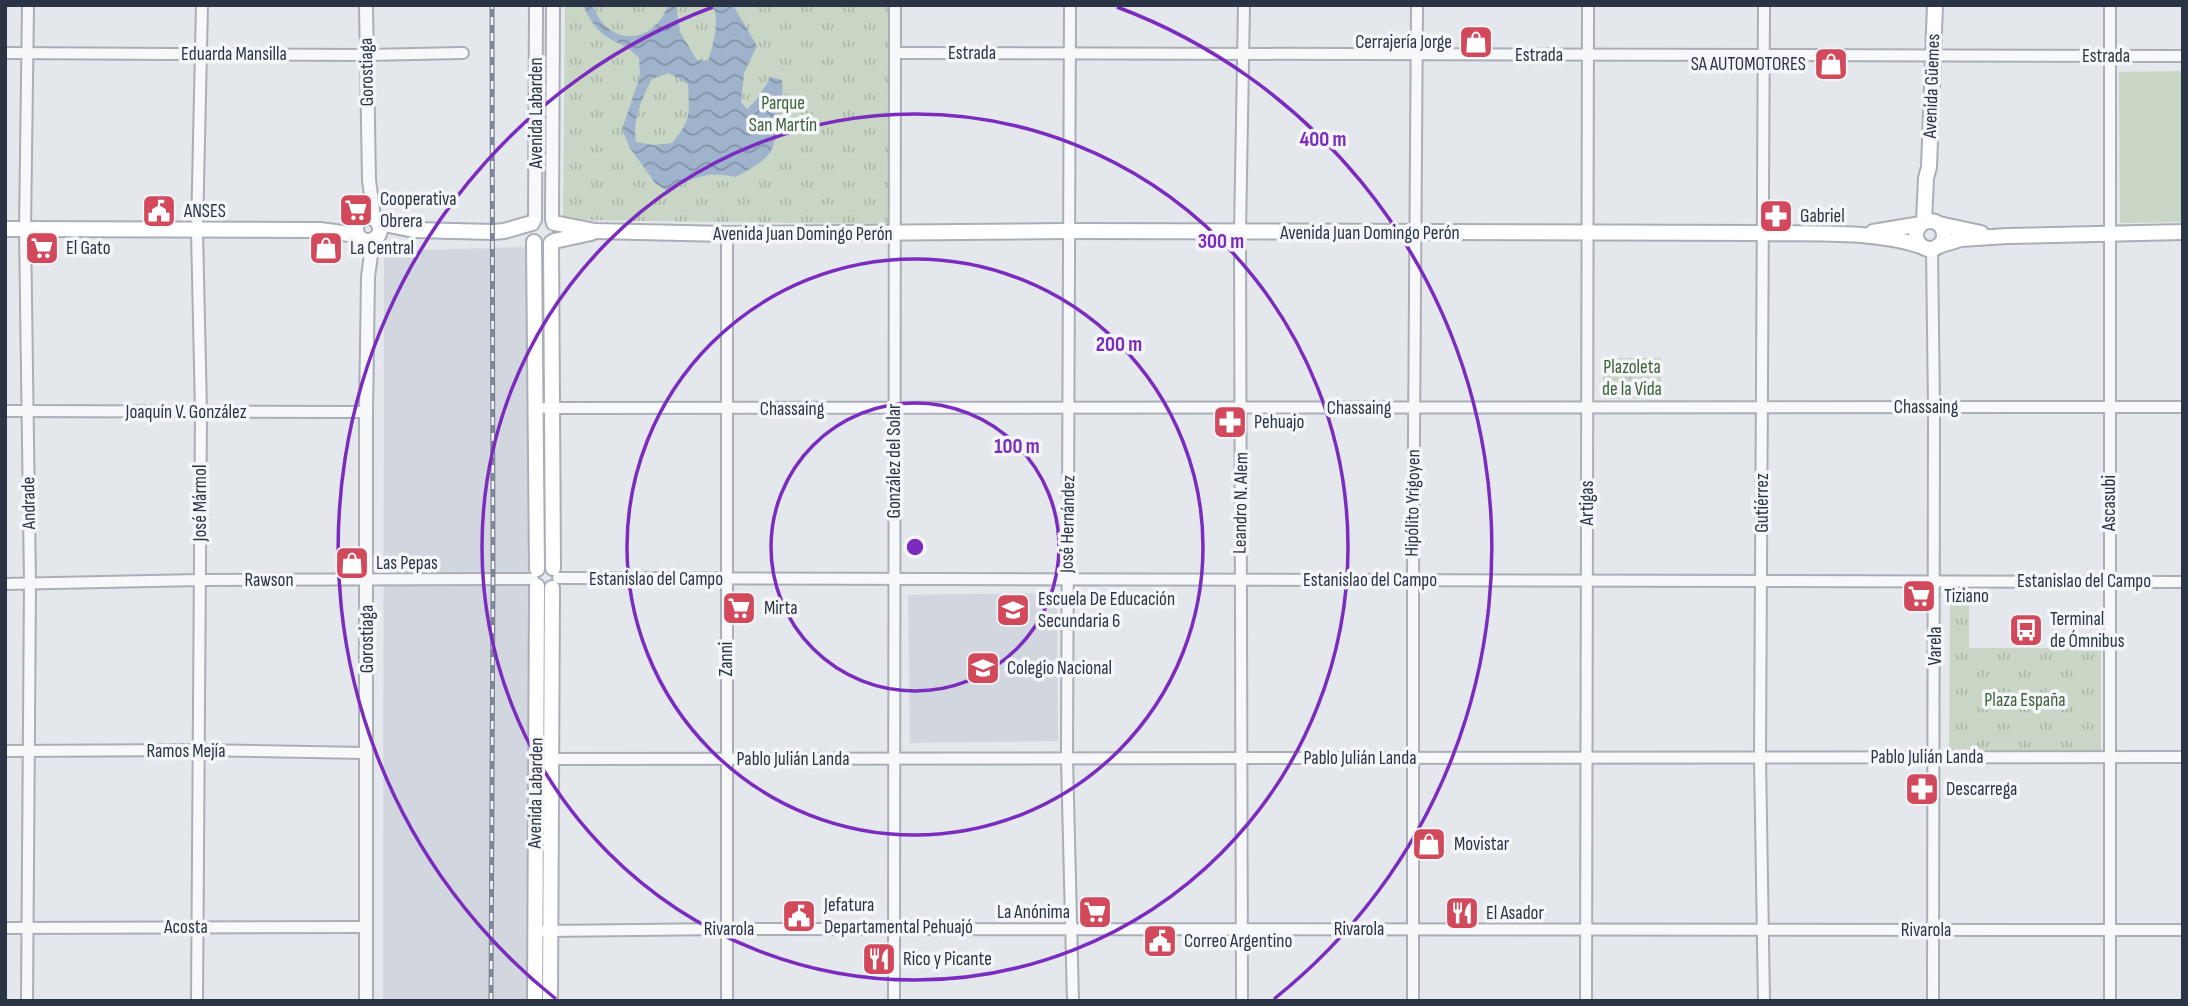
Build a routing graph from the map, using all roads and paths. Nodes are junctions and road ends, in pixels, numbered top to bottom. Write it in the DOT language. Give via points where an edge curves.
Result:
graph roads {
  1 [pos="28,5"];
  2 [pos="202,5"];
  3 [pos="366,5"];
  4 [pos="537,5"];
  5 [pos="553,5"];
  6 [pos="895,5"];
  7 [pos="1070,5"];
  8 [pos="1244,5"];
  9 [pos="1417,5"];
  10 [pos="1588,5"];
  11 [pos="1764,5"];
  12 [pos="1935,5"];
  13 [pos="2110,5"];
  14 [pos="463,52"];
  15 [pos="5,53"];
  16 [pos="895,53"];
  17 [pos="1069,53"];
  18 [pos="28,54"];
  19 [pos="201,54"];
  20 [pos="1244,54"];
  21 [pos="1417,54"];
  22 [pos="366,55"];
  23 [pos="1589,55"];
  24 [pos="1764,55"];
  25 [pos="1934,56"];
  26 [pos="2109,56"];
  27 [pos="2183,56"];
  28 [pos="534,221"];
  29 [pos="553,221"];
  30 [pos="1930,223"];
  31 [pos="5,229"];
  32 [pos="25,229"];
  33 [pos="368,229"];
  34 [pos="197,230"];
  35 [pos="504,231"];
  36 [pos="1069,231"];
  37 [pos="595,232"];
  38 [pos="2110,232"];
  39 [pos="2183,232"];
  40 [pos="1240,233"];
  41 [pos="1415,233"];
  42 [pos="1587,233"];
  43 [pos="1763,233"];
  44 [pos="727,234"];
  45 [pos="894,234"];
  46 [pos="1850,234"];
  47 [pos="2007,236"];
  48 [pos="533,240"];
  49 [pos="552,242"];
  50 [pos="1930,247"];
  51 [pos="1934,407"];
  52 [pos="2109,407"];
  53 [pos="2183,407"];
  54 [pos="535,408"];
  55 [pos="551,408"];
  56 [pos="1242,408"];
  57 [pos="1414,408"];
  58 [pos="1587,408"];
  59 [pos="1762,408"];
  60 [pos="727,409"];
  61 [pos="894,409"];
  62 [pos="1070,409"];
  63 [pos="5,411"];
  64 [pos="28,411"];
  65 [pos="201,412"];
  66 [pos="366,412"];
  67 [pos="536,578"];
  68 [pos="554,578"];
  69 [pos="367,579"];
  70 [pos="726,579"];
  71 [pos="894,579"];
  72 [pos="1067,579"];
  73 [pos="200,580"];
  74 [pos="1240,580"];
  75 [pos="1413,580"];
  76 [pos="1587,581"];
  77 [pos="1934,581"];
  78 [pos="1763,582"];
  79 [pos="2109,582"];
  80 [pos="2183,582"];
  81 [pos="30,583"];
  82 [pos="5,584"];
  83 [pos="198,750"];
  84 [pos="5,751"];
  85 [pos="28,751"];
  86 [pos="366,753"];
  87 [pos="1935,757"];
  88 [pos="2109,757"];
  89 [pos="2183,757"];
  90 [pos="1241,758"];
  91 [pos="1413,758"];
  92 [pos="1587,758"];
  93 [pos="1760,758"];
  94 [pos="726,759"];
  95 [pos="894,759"];
  96 [pos="1067,759"];
  97 [pos="544,760"];
  98 [pos="367,927"];
  99 [pos="5,928"];
  100 [pos="28,928"];
  101 [pos="197,928"];
  102 [pos="727,929"];
  103 [pos="894,929"];
  104 [pos="1072,929"];
  105 [pos="1242,929"];
  106 [pos="1413,929"];
  107 [pos="1586,929"];
  108 [pos="1763,929"];
  109 [pos="1933,930"];
  110 [pos="2109,930"];
  111 [pos="2183,930"];
  112 [pos="542,931"];
  113 [pos="27,1001"];
  114 [pos="197,1001"];
  115 [pos="366,1001"];
  116 [pos="535,1001"];
  117 [pos="550,1001"];
  118 [pos="727,1001"];
  119 [pos="894,1001"];
  120 [pos="1073,1001"];
  121 [pos="1242,1001"];
  122 [pos="1413,1001"];
  123 [pos="1586,1001"];
  124 [pos="1764,1001"];
  125 [pos="1933,1001"];
  126 [pos="2110,1001"];
  1 -- 18 [label="street, Andrade"];
  2 -- 19 [label="street, José Mármol"];
  3 -- 22 [label="street, Gorostiaga"];
  4 -- 28 [label="street, Avenida Labarden"];
  5 -- 29 [label="street, Avenida Labarden"];
  6 -- 16 [label="street, González del Solar"];
  7 -- 17 [label="street, José Hernández"];
  8 -- 20 [label="street, Leandro N. Alem"];
  9 -- 21 [label="street, Hipólito Yrigoyen"];
  10 -- 23 [label="street, Artigas"];
  11 -- 24 [label="street, Gutiérrez"];
  12 -- 25 [label="main road, Avenida Güemes"];
  13 -- 26 [label="street, Ascasubi"];
  14 -- 22 [label="street, Eduarda Mansilla"];
  15 -- 18 [label="street, Eduarda Mansilla"];
  16 -- 17 [label="street, Estrada"];
  16 -- 45 [label="street, González del Solar"];
  17 -- 20 [label="street, Estrada"];
  17 -- 36 [label="street, José Hernández"];
  18 -- 19 [label="street, Eduarda Mansilla"];
  18 -- 32 [label="street, Andrade"];
  19 -- 22 [label="street, Eduarda Mansilla"];
  19 -- 34 [label="street, José Mármol"];
  20 -- 21 [label="street, Estrada"];
  20 -- 40 [label="street, Leandro N. Alem"];
  21 -- 23 [label="street, Estrada"];
  21 -- 41 [label="street, Hipólito Yrigoyen"];
  22 -- 33 [label="street, Gorostiaga"];
  23 -- 24 [label="street, Estrada"];
  23 -- 42 [label="street, Artigas"];
  24 -- 25 [label="street, Estrada"];
  24 -- 43 [label="street, Gutiérrez"];
  25 -- 26 [label="street, Estrada"];
  25 -- 30 [label="main road, Avenida Güemes" via="1926,178"];
  26 -- 27 [label="street, Estrada"];
  26 -- 38 [label="street, Ascasubi"];
  28 -- 29 [label="main road" via="542,217"];
  28 -- 35 [label="main road"];
  28 -- 48 [label="main road" via="529,232"];
  29 -- 37 [label="main road, Avenida Juan Domingo Perón"];
  29 -- 49 [label="main road" via="557,232"];
  30 -- 46 [label="main road, Avenida Juan Domingo Perón"];
  30 -- 47 [label="main road, Avenida Juan Domingo Perón"];
  30 -- 50 [label="main road" via="1944,235"];
  30 -- 50 [label="main road" via="1916,233 1916,238"];
  31 -- 32 [label="main road"];
  32 -- 34 [label="main road"];
  32 -- 64 [label="street, Andrade"];
  33 -- 34 [label="main road"];
  33 -- 35 [label="main road"];
  33 -- 66 [label="street, Gorostiaga"];
  34 -- 65 [label="street, José Mármol"];
  35 -- 48 [label="main road"];
  36 -- 40 [label="main road, Avenida Juan Domingo Perón"];
  36 -- 45 [label="main road, Avenida Juan Domingo Perón"];
  36 -- 62 [label="street, José Hernández"];
  37 -- 44 [label="main road, Avenida Juan Domingo Perón"];
  37 -- 49 [label="main road, Avenida Juan Domingo Perón"];
  38 -- 39 [label="main road, Avenida Juan Domingo Perón"];
  38 -- 47 [label="main road, Avenida Juan Domingo Perón"];
  38 -- 52 [label="street, Ascasubi"];
  40 -- 41 [label="main road, Avenida Juan Domingo Perón"];
  40 -- 56 [label="street, Leandro N. Alem"];
  41 -- 42 [label="main road, Avenida Juan Domingo Perón"];
  41 -- 57 [label="street, Hipólito Yrigoyen"];
  42 -- 43 [label="main road, Avenida Juan Domingo Perón"];
  42 -- 58 [label="street, Artigas"];
  43 -- 46 [label="main road, Avenida Juan Domingo Perón"];
  43 -- 59 [label="street, Gutiérrez"];
  44 -- 45 [label="main road, Avenida Juan Domingo Perón"];
  44 -- 60 [label="street, Zanni"];
  45 -- 61 [label="street, González del Solar"];
  46 -- 50 [label="main road, Avenida Juan Domingo Perón"];
  47 -- 50 [label="main road, Avenida Juan Domingo Perón" via="1961,239"];
  48 -- 49 [label="main road" via="543,245"];
  48 -- 54 [label="main road, Avenida Labarden"];
  49 -- 55 [label="main road, Avenida Labarden"];
  50 -- 51 [label="street, Varela"];
  51 -- 52 [label="street, Chassaing"];
  51 -- 59 [label="street, Chassaing"];
  51 -- 77 [label="street, Varela"];
  52 -- 53 [label="street, Chassaing"];
  52 -- 79 [label="street, Ascasubi"];
  54 -- 55 [label="street, Chassaing"];
  54 -- 67 [label="main road, Avenida Labarden"];
  55 -- 60 [label="street, Chassaing"];
  55 -- 68 [label="main road, Avenida Labarden"];
  56 -- 57 [label="street, Chassaing"];
  56 -- 62 [label="street, Chassaing"];
  56 -- 74 [label="street, Leandro N. Alem"];
  57 -- 58 [label="street, Chassaing"];
  57 -- 75 [label="street, Hipólito Yrigoyen"];
  58 -- 59 [label="street, Chassaing"];
  58 -- 76 [label="street, Artigas"];
  59 -- 78 [label="street, Gutiérrez"];
  60 -- 61 [label="street, Chassaing"];
  60 -- 70 [label="street, Zanni"];
  61 -- 62 [label="street, Chassaing"];
  61 -- 71 [label="street, González del Solar"];
  62 -- 72 [label="street, José Hernández"];
  63 -- 64 [label="street, Joaquín V. González"];
  64 -- 65 [label="street, Joaquín V. González"];
  64 -- 81 [label="street, Andrade"];
  65 -- 66 [label="street, Joaquín V. González"];
  65 -- 73 [label="street, José Mármol"];
  66 -- 69 [label="street, Gorostiaga"];
  67 -- 68 [label="main road" via="545,566"];
  67 -- 68 [label="main road" via="544,590"];
  67 -- 69 [label="street, Rawson"];
  67 -- 97 [label="main road, Avenida Labarden"];
  68 -- 70 [label="street, Estanislao del Campo"];
  68 -- 97 [label="main road, Avenida Labarden"];
  69 -- 73 [label="street, Rawson"];
  69 -- 86 [label="street, Gorostiaga"];
  70 -- 71 [label="street, Estanislao del Campo"];
  70 -- 94 [label="street, Zanni"];
  71 -- 72 [label="street, Estanislao del Campo"];
  71 -- 95 [label="street, González del Solar"];
  72 -- 74 [label="street, Estanislao del Campo"];
  72 -- 96 [label="street, José Hernández"];
  73 -- 81 [label="street, Rawson"];
  73 -- 83 [label="street, José Mármol"];
  74 -- 75 [label="street, Estanislao del Campo"];
  74 -- 90 [label="street, Leandro N. Alem"];
  75 -- 76 [label="street, Estanislao del Campo"];
  75 -- 91 [label="street, Hipólito Yrigoyen"];
  76 -- 78 [label="street, Estanislao del Campo"];
  76 -- 92 [label="street, Artigas"];
  77 -- 78 [label="street, Estanislao del Campo"];
  77 -- 79 [label="street, Estanislao del Campo"];
  77 -- 87 [label="street, Varela"];
  78 -- 93 [label="street, Gutiérrez"];
  79 -- 80 [label="street, Estanislao del Campo"];
  79 -- 88 [label="street, Ascasubi"];
  81 -- 82 [label="street, Rawson"];
  81 -- 85 [label="street, Andrade"];
  83 -- 85 [label="street, Ramos Mejía"];
  83 -- 86 [label="street, Ramos Mejía"];
  83 -- 101 [label="street, José Mármol"];
  84 -- 85 [label="street, Ramos Mejía"];
  85 -- 100 [label="street, Andrade"];
  86 -- 98 [label="street, Gorostiaga"];
  87 -- 88 [label="street, Pablo Julián Landa"];
  87 -- 93 [label="street, Pablo Julián Landa"];
  87 -- 109 [label="street, Varela"];
  88 -- 89 [label="street, Pablo Julián Landa"];
  88 -- 110 [label="street, Ascasubi"];
  90 -- 91 [label="street, Pablo Julián Landa"];
  90 -- 96 [label="street, Pablo Julián Landa"];
  90 -- 105 [label="street, Leandro N. Alem"];
  91 -- 92 [label="street, Pablo Julián Landa"];
  91 -- 106 [label="street, Hipólito Yrigoyen"];
  92 -- 93 [label="street, Pablo Julián Landa"];
  92 -- 107 [label="street, Artigas"];
  93 -- 108 [label="street, Gutiérrez"];
  94 -- 95 [label="street, Pablo Julián Landa"];
  94 -- 97 [label="street, Pablo Julián Landa"];
  94 -- 102 [label="street, Zanni"];
  95 -- 96 [label="street, Pablo Julián Landa"];
  95 -- 103 [label="street, González del Solar"];
  96 -- 104 [label="street, José Hernández"];
  97 -- 112 [label="main road, Avenida Labarden"];
  98 -- 101 [label="street, Acosta"];
  98 -- 115 [label="street, Gorostiaga"];
  99 -- 100 [label="street, Acosta"];
  100 -- 101 [label="street, Acosta"];
  100 -- 113 [label="street, Andrade"];
  101 -- 114 [label="street, José Mármol"];
  102 -- 103 [label="street, Rivarola"];
  102 -- 112 [label="street, Rivarola"];
  102 -- 118 [label="street, Zanni"];
  103 -- 104 [label="street, Rivarola"];
  103 -- 119 [label="street, González del Solar"];
  104 -- 105 [label="street, Rivarola"];
  104 -- 120 [label="street, José Hernández"];
  105 -- 106 [label="street, Rivarola"];
  105 -- 121 [label="street, Leandro N. Alem"];
  106 -- 107 [label="street, Rivarola"];
  106 -- 122 [label="street, Hipólito Yrigoyen"];
  107 -- 108 [label="street, Rivarola"];
  107 -- 123 [label="street, Artigas"];
  108 -- 109 [label="street, Rivarola"];
  108 -- 124 [label="street, Gutiérrez"];
  109 -- 110 [label="street, Rivarola"];
  109 -- 125 [label="street, Varela"];
  110 -- 111 [label="street, Rivarola"];
  110 -- 126 [label="street, Ascasubi"];
  112 -- 116 [label="main road, Avenida Labarden"];
  112 -- 117 [label="main road, Avenida Labarden"];
}
